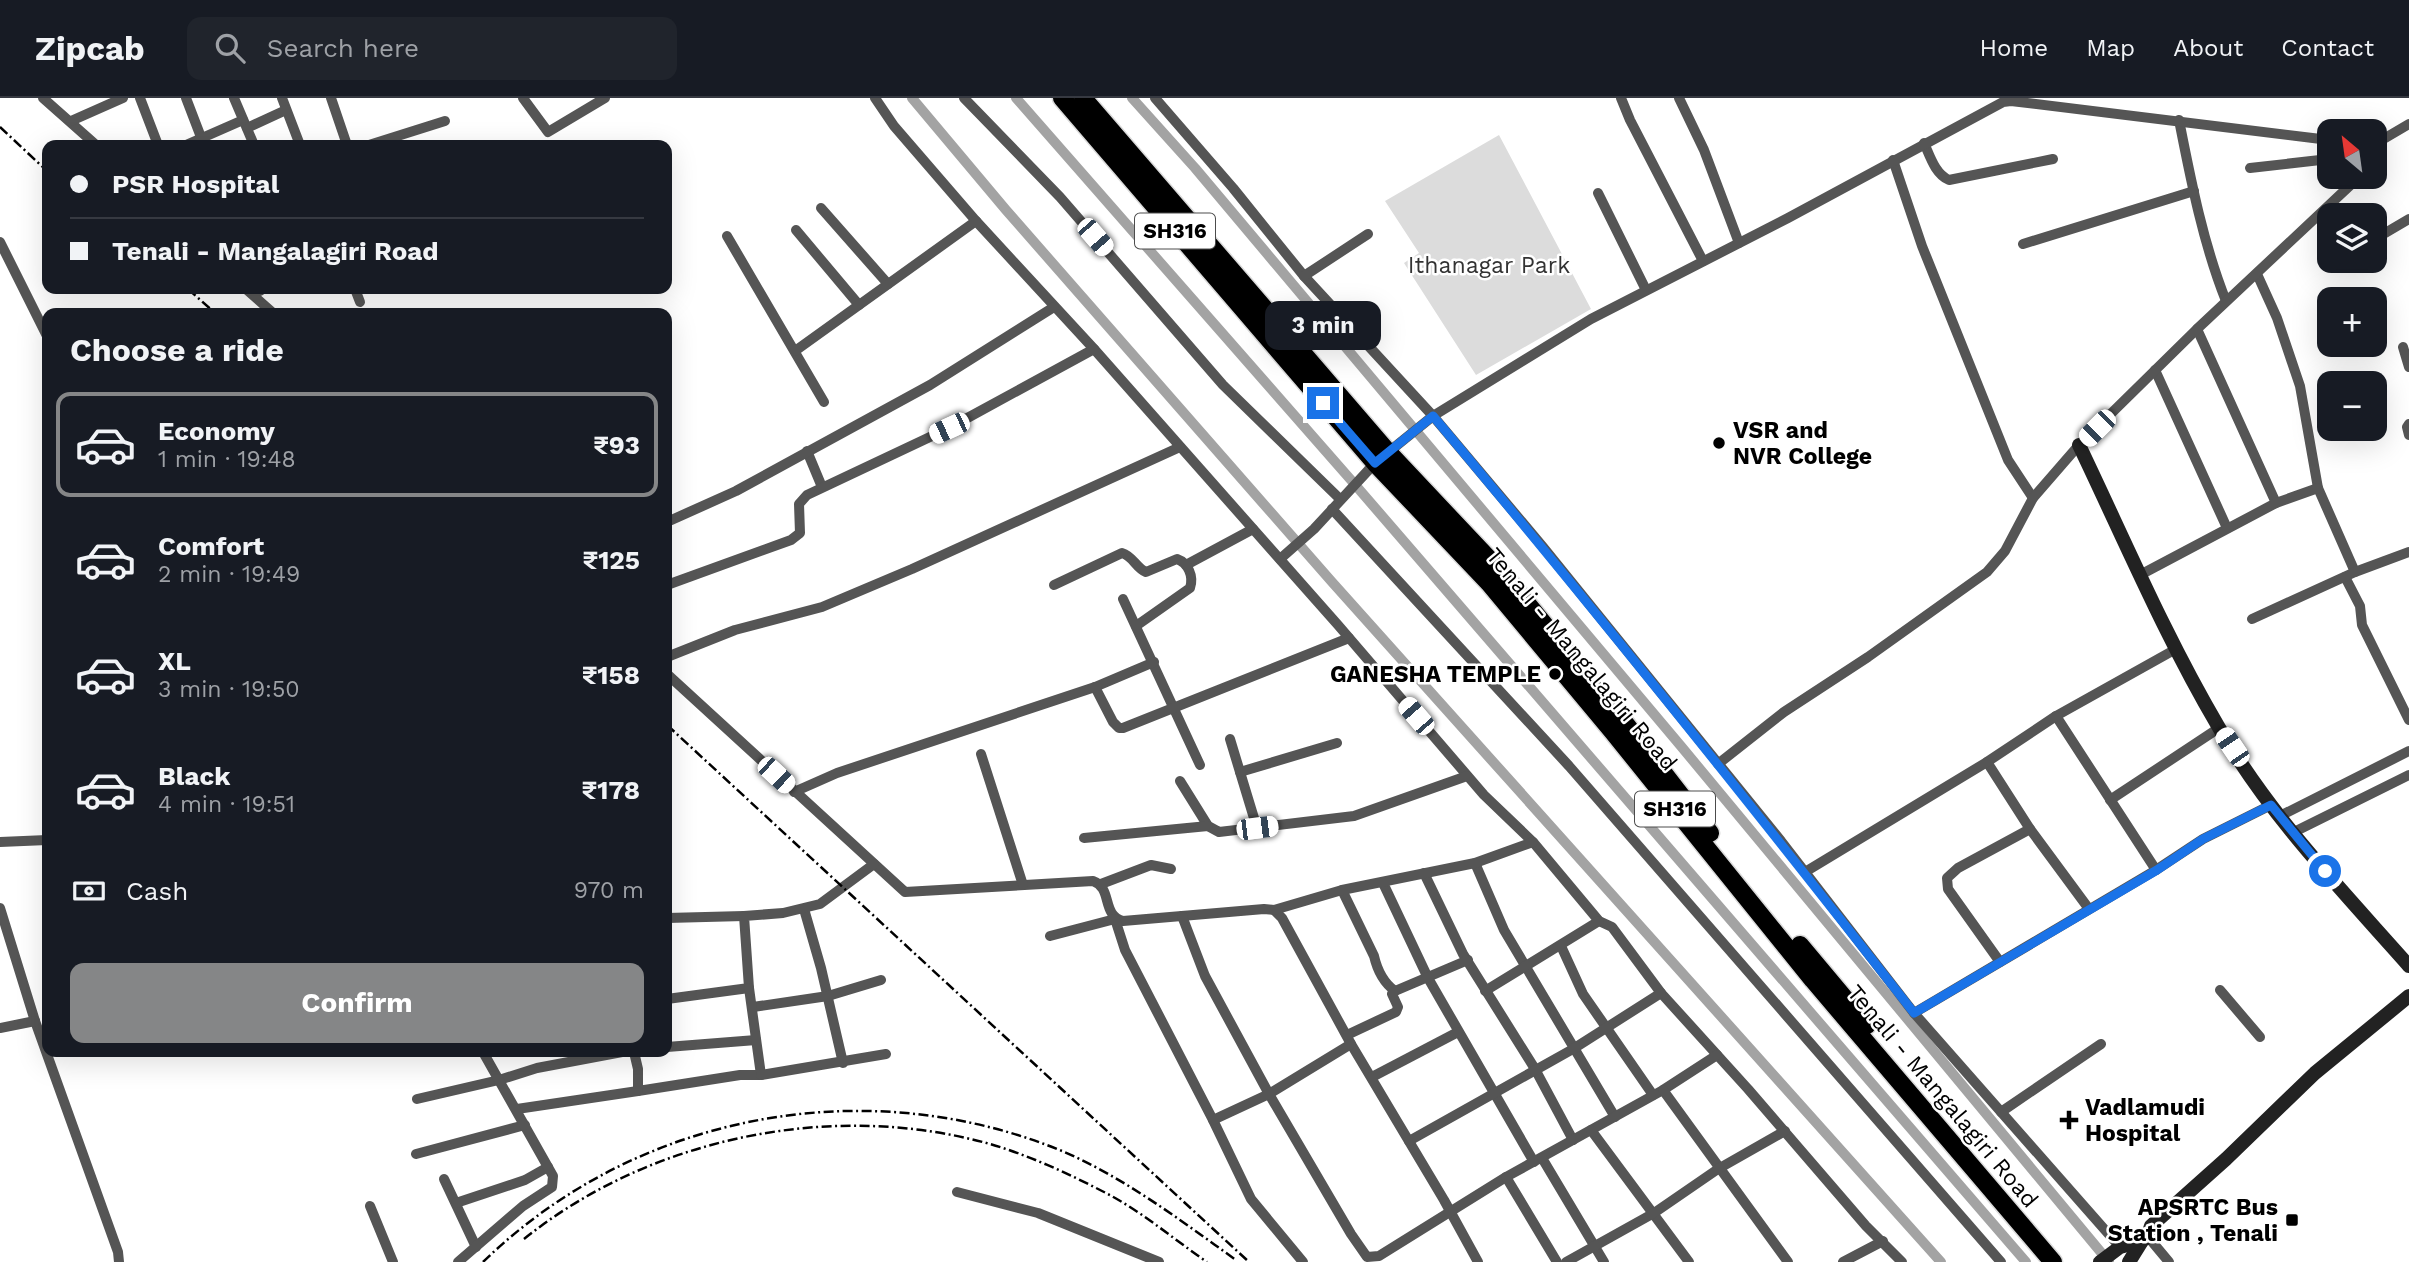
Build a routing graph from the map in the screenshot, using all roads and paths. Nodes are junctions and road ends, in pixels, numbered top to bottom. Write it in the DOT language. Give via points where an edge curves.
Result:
graph roads {
  1 [pos="43,98"];
  2 [pos="122,98"];
  3 [pos="140,98"];
  4 [pos="186,98"];
  5 [pos="234,98"];
  6 [pos="282,98"];
  7 [pos="331,98"];
  8 [pos="523,98"];
  9 [pos="605,98"];
  10 [pos="875,98"];
  11 [pos="964,98"];
  12 [pos="1062,98"];
  13 [pos="1083,98"];
  14 [pos="1155,98"];
  15 [pos="1621,98"];
  16 [pos="1679,98"];
  17 [pos="2003,100"];
  18 [pos="2074,103"];
  19 [pos="286,110"];
  20 [pos="2179,120"];
  21 [pos="71,121"];
  22 [pos="445,121"];
  23 [pos="245,124"];
  24 [pos="2409,124"];
  25 [pos="2387,137"];
  26 [pos="2317,138"];
  27 [pos="91,140"];
  28 [pos="156,140"];
  29 [pos="202,140"];
  30 [pos="208,140"];
  31 [pos="252,140"];
  32 [pos="298,140"];
  33 [pos="345,140"];
  34 [pos="395,140"];
  35 [pos="1924,143"];
  36 [pos="2053,159"];
  37 [pos="1893,160"];
  38 [pos="2317,160"];
  39 [pos="2249,168"];
  40 [pos="2346,189"];
  41 [pos="2194,191"];
  42 [pos="1598,193"];
  43 [pos="821,208"];
  44 [pos="2409,219"];
  45 [pos="976,221"];
  46 [pos="796,230"];
  47 [pos="2387,232"];
  48 [pos="1368,234"];
  49 [pos="727,236"];
  50 [pos="0,242"];
  51 [pos="1739,243"];
  52 [pos="2023,244"];
  53 [pos="1703,261"];
  54 [pos="2257,274"];
  55 [pos="1304,276"];
  56 [pos="888,284"];
  57 [pos="1646,290"];
  58 [pos="357,294"];
  59 [pos="2226,301"];
  60 [pos="360,302"];
  61 [pos="859,304"];
  62 [pos="1054,307"];
  63 [pos="42,326"];
  64 [pos="2197,328"];
  65 [pos="2403,347"];
  66 [pos="1094,349"];
  67 [pos="795,351"];
  68 [pos="2409,368"];
  69 [pos="2155,370"];
  70 [pos="824,402"];
  71 [pos="1429,419"];
  72 [pos="2409,424"];
  73 [pos="2409,435"];
  74 [pos="2079,446"];
  75 [pos="1180,447"];
  76 [pos="807,451"];
  77 [pos="1382,458"];
  78 [pos="822,487"];
  79 [pos="2318,488"];
  80 [pos="2033,498"];
  81 [pos="1340,499"];
  82 [pos="2276,503"];
  83 [pos="1332,509"];
  84 [pos="672,520"];
  85 [pos="2227,528"];
  86 [pos="1253,529"];
  87 [pos="2409,552"];
  88 [pos="1280,559"];
  89 [pos="1186,565"];
  90 [pos="2350,574"];
  91 [pos="2140,575"];
  92 [pos="672,583"];
  93 [pos="1054,585"];
  94 [pos="1123,598"];
  95 [pos="2252,619"];
  96 [pos="1136,626"];
  97 [pos="1349,638"];
  98 [pos="2176,649"];
  99 [pos="672,655"];
  100 [pos="1154,662"];
  101 [pos="672,679"];
  102 [pos="1095,687"];
  103 [pos="1174,708"];
  104 [pos="2056,716"];
  105 [pos="2409,720"];
  106 [pos="2218,728"];
  107 [pos="1230,739"];
  108 [pos="1337,743"];
  109 [pos="2409,751"];
  110 [pos="981,754"];
  111 [pos="1987,762"];
  112 [pos="1718,764"];
  113 [pos="1200,765"];
  114 [pos="1240,772"];
  115 [pos="2409,775"];
  116 [pos="1467,776"];
  117 [pos="1180,781"];
  118 [pos="794,792"];
  119 [pos="2110,800"];
  120 [pos="2275,811"];
  121 [pos="1208,826"];
  122 [pos="1257,828"];
  123 [pos="2030,829"];
  124 [pos="2292,833"];
  125 [pos="1084,838"];
  126 [pos="42,841"];
  127 [pos="0,842"];
  128 [pos="1533,842"];
  129 [pos="1475,863"];
  130 [pos="874,864"];
  131 [pos="1171,869"];
  132 [pos="2157,870"];
  133 [pos="1805,872"];
  134 [pos="1424,873"];
  135 [pos="1383,883"];
  136 [pos="1101,884"];
  137 [pos="1023,885"];
  138 [pos="1342,890"];
  139 [pos="0,908"];
  140 [pos="804,909"];
  141 [pos="2089,909"];
  142 [pos="1274,910"];
  143 [pos="744,916"];
  144 [pos="1182,916"];
  145 [pos="672,918"];
  146 [pos="1115,919"];
  147 [pos="1599,921"];
  148 [pos="1050,936"];
  149 [pos="1561,946"];
  150 [pos="1468,960"];
  151 [pos="2000,962"];
  152 [pos="2409,966"];
  153 [pos="1526,967"];
  154 [pos="1428,978"];
  155 [pos="881,980"];
  156 [pos="749,988"];
  157 [pos="1395,990"];
  158 [pos="2220,990"];
  159 [pos="1485,991"];
  160 [pos="1661,993"];
  161 [pos="828,996"];
  162 [pos="2409,996"];
  163 [pos="672,998"];
  164 [pos="753,1007"];
  165 [pos="1914,1013"];
  166 [pos="35,1021"];
  167 [pos="0,1028"];
  168 [pos="1607,1028"];
  169 [pos="1458,1032"];
  170 [pos="2260,1037"];
  171 [pos="42,1040"];
  172 [pos="756,1040"];
  173 [pos="1349,1040"];
  174 [pos="2101,1044"];
  175 [pos="672,1047"];
  176 [pos="1573,1049"];
  177 [pos="886,1054"];
  178 [pos="1717,1055"];
  179 [pos="48,1057"];
  180 [pos="486,1057"];
  181 [pos="595,1057"];
  182 [pos="635,1057"];
  183 [pos="843,1063"];
  184 [pos="1535,1069"];
  185 [pos="761,1075"];
  186 [pos="1372,1077"];
  187 [pos="499,1080"];
  188 [pos="638,1091"];
  189 [pos="1658,1092"];
  190 [pos="1269,1094"];
  191 [pos="1495,1094"];
  192 [pos="417,1099"];
  193 [pos="517,1110"];
  194 [pos="2001,1112"];
  195 [pos="1615,1117"];
  196 [pos="1213,1120"];
  197 [pos="525,1125"];
  198 [pos="1591,1130"];
  199 [pos="1785,1131"];
  200 [pos="1573,1140"];
  201 [pos="1409,1141"];
  202 [pos="416,1154"];
  203 [pos="1538,1160"];
  204 [pos="548,1167"];
  205 [pos="1718,1169"];
  206 [pos="1506,1177"];
  207 [pos="444,1179"];
  208 [pos="957,1192"];
  209 [pos="456,1203"];
  210 [pos="370,1206"];
  211 [pos="1451,1212"];
  212 [pos="1654,1213"];
  213 [pos="2144,1240"];
  214 [pos="1883,1241"];
  215 [pos="1593,1246"];
  216 [pos="476,1247"];
  217 [pos="2117,1249"];
  218 [pos="119,1262"];
  219 [pos="393,1262"];
  220 [pos="458,1262"];
  221 [pos="1159,1262"];
  222 [pos="1303,1262"];
  223 [pos="1477,1262"];
  224 [pos="1557,1262"];
  225 [pos="1566,1262"];
  226 [pos="1604,1262"];
  227 [pos="1689,1262"];
  228 [pos="1788,1262"];
  229 [pos="1843,1262"];
  230 [pos="1902,1262"];
  231 [pos="2001,1262"];
  232 [pos="2053,1262"];
  233 [pos="2068,1262"];
  234 [pos="2100,1262"];
  235 [pos="2129,1262"];
  236 [pos="2169,1262"];
  1 -- 21 [label="street"];
  2 -- 21 [label="street"];
  3 -- 28 [label="street"];
  4 -- 29 [label="street"];
  5 -- 23 [label="street"];
  6 -- 19 [label="street"];
  7 -- 33 [label="street"];
  8 -- 9 [label="street" via="548,132"];
  10 -- 45 [label="street"];
  11 -- 81 [label="street" via="1060,197 1223,385"];
  12 -- 77 [label="main road, Tenali - Mangalagiri Road / SH316"];
  13 -- 77 [label="main road, Tenali - Mangalagiri Road / SH316"];
  14 -- 55 [label="street"];
  15 -- 53 [label="street"];
  16 -- 51 [label="street"];
  17 -- 18 [label="street"];
  17 -- 35 [label="street"];
  18 -- 20 [label="street"];
  19 -- 23 [label="street"];
  19 -- 32 [label="street"];
  20 -- 26 [label="street"];
  20 -- 41 [label="street"];
  21 -- 27 [label="street"];
  22 -- 34 [label="street"];
  23 -- 30 [label="street"];
  23 -- 31 [label="street"];
  24 -- 25 [label="street"];
  35 -- 36 [label="street" via="1941,176 1949,180"];
  35 -- 37 [label="street"];
  37 -- 51 [label="street"];
  37 -- 80 [label="street" via="1922,246 2008,460"];
  38 -- 39 [label="street"];
  40 -- 54 [label="street"];
  41 -- 52 [label="street"];
  41 -- 59 [label="street"];
  42 -- 57 [label="street"];
  43 -- 56 [label="street"];
  44 -- 47 [label="street"];
  45 -- 56 [label="street"];
  45 -- 62 [label="street"];
  46 -- 61 [label="street"];
  48 -- 55 [label="street"];
  49 -- 67 [label="street"];
  50 -- 63 [label="street"];
  51 -- 53 [label="street"];
  53 -- 57 [label="street"];
  54 -- 59 [label="street"];
  54 -- 79 [label="street" via="2300,386"];
  55 -- 71 [label="street"];
  56 -- 61 [label="street"];
  57 -- 71 [label="street" via="1591,318"];
  58 -- 60 [label="street"];
  59 -- 64 [label="street"];
  61 -- 67 [label="street"];
  62 -- 66 [label="street"];
  62 -- 76 [label="street" via="937,381"];
  64 -- 69 [label="street"];
  64 -- 82 [label="street"];
  65 -- 68 [label="street"];
  66 -- 75 [label="street"];
  66 -- 78 [label="street" via="949,428"];
  67 -- 70 [label="street"];
  69 -- 74 [label="street"];
  69 -- 85 [label="street"];
  71 -- 77 [label="street"];
  71 -- 112 [label="street" via="1543,547"];
  72 -- 73 [label="street"];
  74 -- 80 [label="street"];
  74 -- 91 [label="street"];
  75 -- 86 [label="street"];
  75 -- 99 [label="street" via="822,607 735,630"];
  76 -- 78 [label="street"];
  76 -- 84 [label="street"];
  77 -- 81 [label="street"];
  77 -- 232 [label="main road, Tenali - Mangalagiri Road / SH316" via="1613,732 1813,980"];
  77 -- 233 [label="main road, Tenali - Mangalagiri Road / SH316" via="1503,574 1796,940"];
  78 -- 92 [label="street" via="801,499 796,537"];
  79 -- 82 [label="street"];
  79 -- 90 [label="street"];
  80 -- 112 [label="street" via="2006,551 1987,572 1784,712"];
  81 -- 83 [label="street"];
  82 -- 85 [label="street"];
  83 -- 88 [label="street"];
  83 -- 231 [label="street" via="1569,766"];
  85 -- 91 [label="street"];
  86 -- 88 [label="street"];
  86 -- 89 [label="street"];
  87 -- 90 [label="street"];
  88 -- 97 [label="street"];
  89 -- 93 [label="street" via="1177,559 1146,572 1122,553"];
  89 -- 96 [label="street" via="1192,578 1190,588"];
  90 -- 95 [label="street"];
  90 -- 105 [label="street" via="2362,625"];
  91 -- 98 [label="street"];
  94 -- 96 [label="street"];
  96 -- 100 [label="street"];
  97 -- 103 [label="street"];
  97 -- 116 [label="street"];
  98 -- 104 [label="street"];
  98 -- 106 [label="street"];
  100 -- 102 [label="street"];
  100 -- 103 [label="street"];
  101 -- 118 [label="street"];
  102 -- 103 [label="street" via="1119,728"];
  102 -- 118 [label="street" via="837,773"];
  103 -- 113 [label="street"];
  104 -- 111 [label="street"];
  104 -- 119 [label="street"];
  106 -- 119 [label="street"];
  106 -- 120 [label="street"];
  107 -- 114 [label="street"];
  108 -- 114 [label="street"];
  109 -- 120 [label="street"];
  110 -- 137 [label="street"];
  111 -- 123 [label="street"];
  111 -- 133 [label="street"];
  112 -- 133 [label="street"];
  114 -- 122 [label="street"];
  115 -- 124 [label="street"];
  116 -- 122 [label="street" via="1354,816"];
  116 -- 128 [label="street"];
  117 -- 121 [label="street"];
  118 -- 130 [label="street"];
  119 -- 132 [label="street"];
  120 -- 124 [label="street"];
  120 -- 132 [label="street" via="2203,839"];
  121 -- 122 [label="street" via="1219,832"];
  121 -- 125 [label="street"];
  123 -- 141 [label="street"];
  123 -- 151 [label="street" via="1947,878 1948,889"];
  124 -- 152 [label="street"];
  126 -- 127 [label="street"];
  128 -- 129 [label="street"];
  128 -- 147 [label="street"];
  129 -- 134 [label="street"];
  129 -- 153 [label="street"];
  130 -- 137 [label="street" via="905,892"];
  130 -- 140 [label="street" via="820,904"];
  131 -- 136 [label="street" via="1151,865"];
  132 -- 141 [label="street"];
  133 -- 165 [label="street"];
  134 -- 135 [label="street"];
  134 -- 150 [label="street"];
  135 -- 138 [label="street"];
  135 -- 154 [label="street"];
  136 -- 137 [label="street"];
  136 -- 146 [label="street"];
  138 -- 142 [label="street"];
  138 -- 157 [label="street" via="1376,966"];
  139 -- 166 [label="street"];
  140 -- 143 [label="street"];
  140 -- 161 [label="street"];
  141 -- 151 [label="street"];
  142 -- 144 [label="street"];
  142 -- 173 [label="street"];
  143 -- 145 [label="street"];
  143 -- 156 [label="street"];
  144 -- 146 [label="street"];
  144 -- 190 [label="street" via="1205,976"];
  146 -- 148 [label="street"];
  146 -- 196 [label="street" via="1125,950"];
  147 -- 149 [label="street"];
  147 -- 160 [label="street" via="1612,927"];
  149 -- 153 [label="street"];
  149 -- 168 [label="street" via="1583,994"];
  150 -- 154 [label="street"];
  150 -- 159 [label="street"];
  151 -- 165 [label="street"];
  153 -- 159 [label="street"];
  153 -- 176 [label="street"];
  154 -- 157 [label="street"];
  154 -- 169 [label="street"];
  155 -- 161 [label="street"];
  156 -- 163 [label="street"];
  156 -- 164 [label="street"];
  157 -- 173 [label="street" via="1396,1012"];
  158 -- 170 [label="street"];
  159 -- 184 [label="street"];
  160 -- 168 [label="street"];
  160 -- 178 [label="street"];
  161 -- 164 [label="street"];
  161 -- 183 [label="street"];
  162 -- 213 [label="street" via="2315,1073 2151,1226"];
  164 -- 172 [label="street"];
  165 -- 194 [label="street"];
  166 -- 167 [label="street"];
  166 -- 171 [label="street"];
  168 -- 176 [label="street"];
  168 -- 189 [label="street"];
  169 -- 186 [label="street"];
  169 -- 191 [label="street"];
  172 -- 175 [label="street"];
  172 -- 185 [label="street"];
  173 -- 186 [label="street"];
  173 -- 190 [label="street"];
  174 -- 194 [label="street"];
  176 -- 184 [label="street"];
  176 -- 195 [label="street"];
  177 -- 183 [label="street"];
  178 -- 189 [label="street"];
  178 -- 199 [label="street"];
  179 -- 218 [label="street"];
  180 -- 187 [label="street"];
  181 -- 187 [label="street"];
  182 -- 188 [label="street"];
  183 -- 185 [label="street"];
  184 -- 191 [label="street"];
  184 -- 200 [label="street"];
  185 -- 188 [label="street"];
  186 -- 201 [label="street"];
  187 -- 192 [label="street"];
  187 -- 193 [label="street"];
  188 -- 193 [label="street"];
  189 -- 195 [label="street"];
  189 -- 205 [label="street"];
  190 -- 196 [label="street"];
  190 -- 211 [label="street" via="1367,1257 1379,1256"];
  191 -- 201 [label="street"];
  191 -- 203 [label="street"];
  193 -- 197 [label="street"];
  194 -- 217 [label="street"];
  195 -- 198 [label="street"];
  196 -- 222 [label="street" via="1258,1210"];
  197 -- 202 [label="street"];
  197 -- 204 [label="street"];
  198 -- 200 [label="street"];
  198 -- 212 [label="street"];
  199 -- 205 [label="street"];
  199 -- 214 [label="street"];
  200 -- 203 [label="street"];
  201 -- 211 [label="street"];
  203 -- 206 [label="street"];
  203 -- 215 [label="street"];
  204 -- 209 [label="street" via="525,1180"];
  204 -- 216 [label="street" via="552,1187"];
  205 -- 212 [label="street"];
  205 -- 228 [label="street"];
  206 -- 211 [label="street"];
  206 -- 224 [label="street"];
  207 -- 209 [label="street"];
  208 -- 221 [label="street" via="1038,1213"];
  209 -- 216 [label="street"];
  210 -- 219 [label="street"];
  211 -- 223 [label="street"];
  212 -- 215 [label="street"];
  212 -- 227 [label="street"];
  213 -- 217 [label="street"];
  213 -- 235 [label="street"];
  213 -- 236 [label="street"];
  214 -- 229 [label="street"];
  214 -- 230 [label="street"];
  215 -- 225 [label="street"];
  215 -- 226 [label="street"];
  216 -- 220 [label="street"];
  217 -- 234 [label="street"];
}
